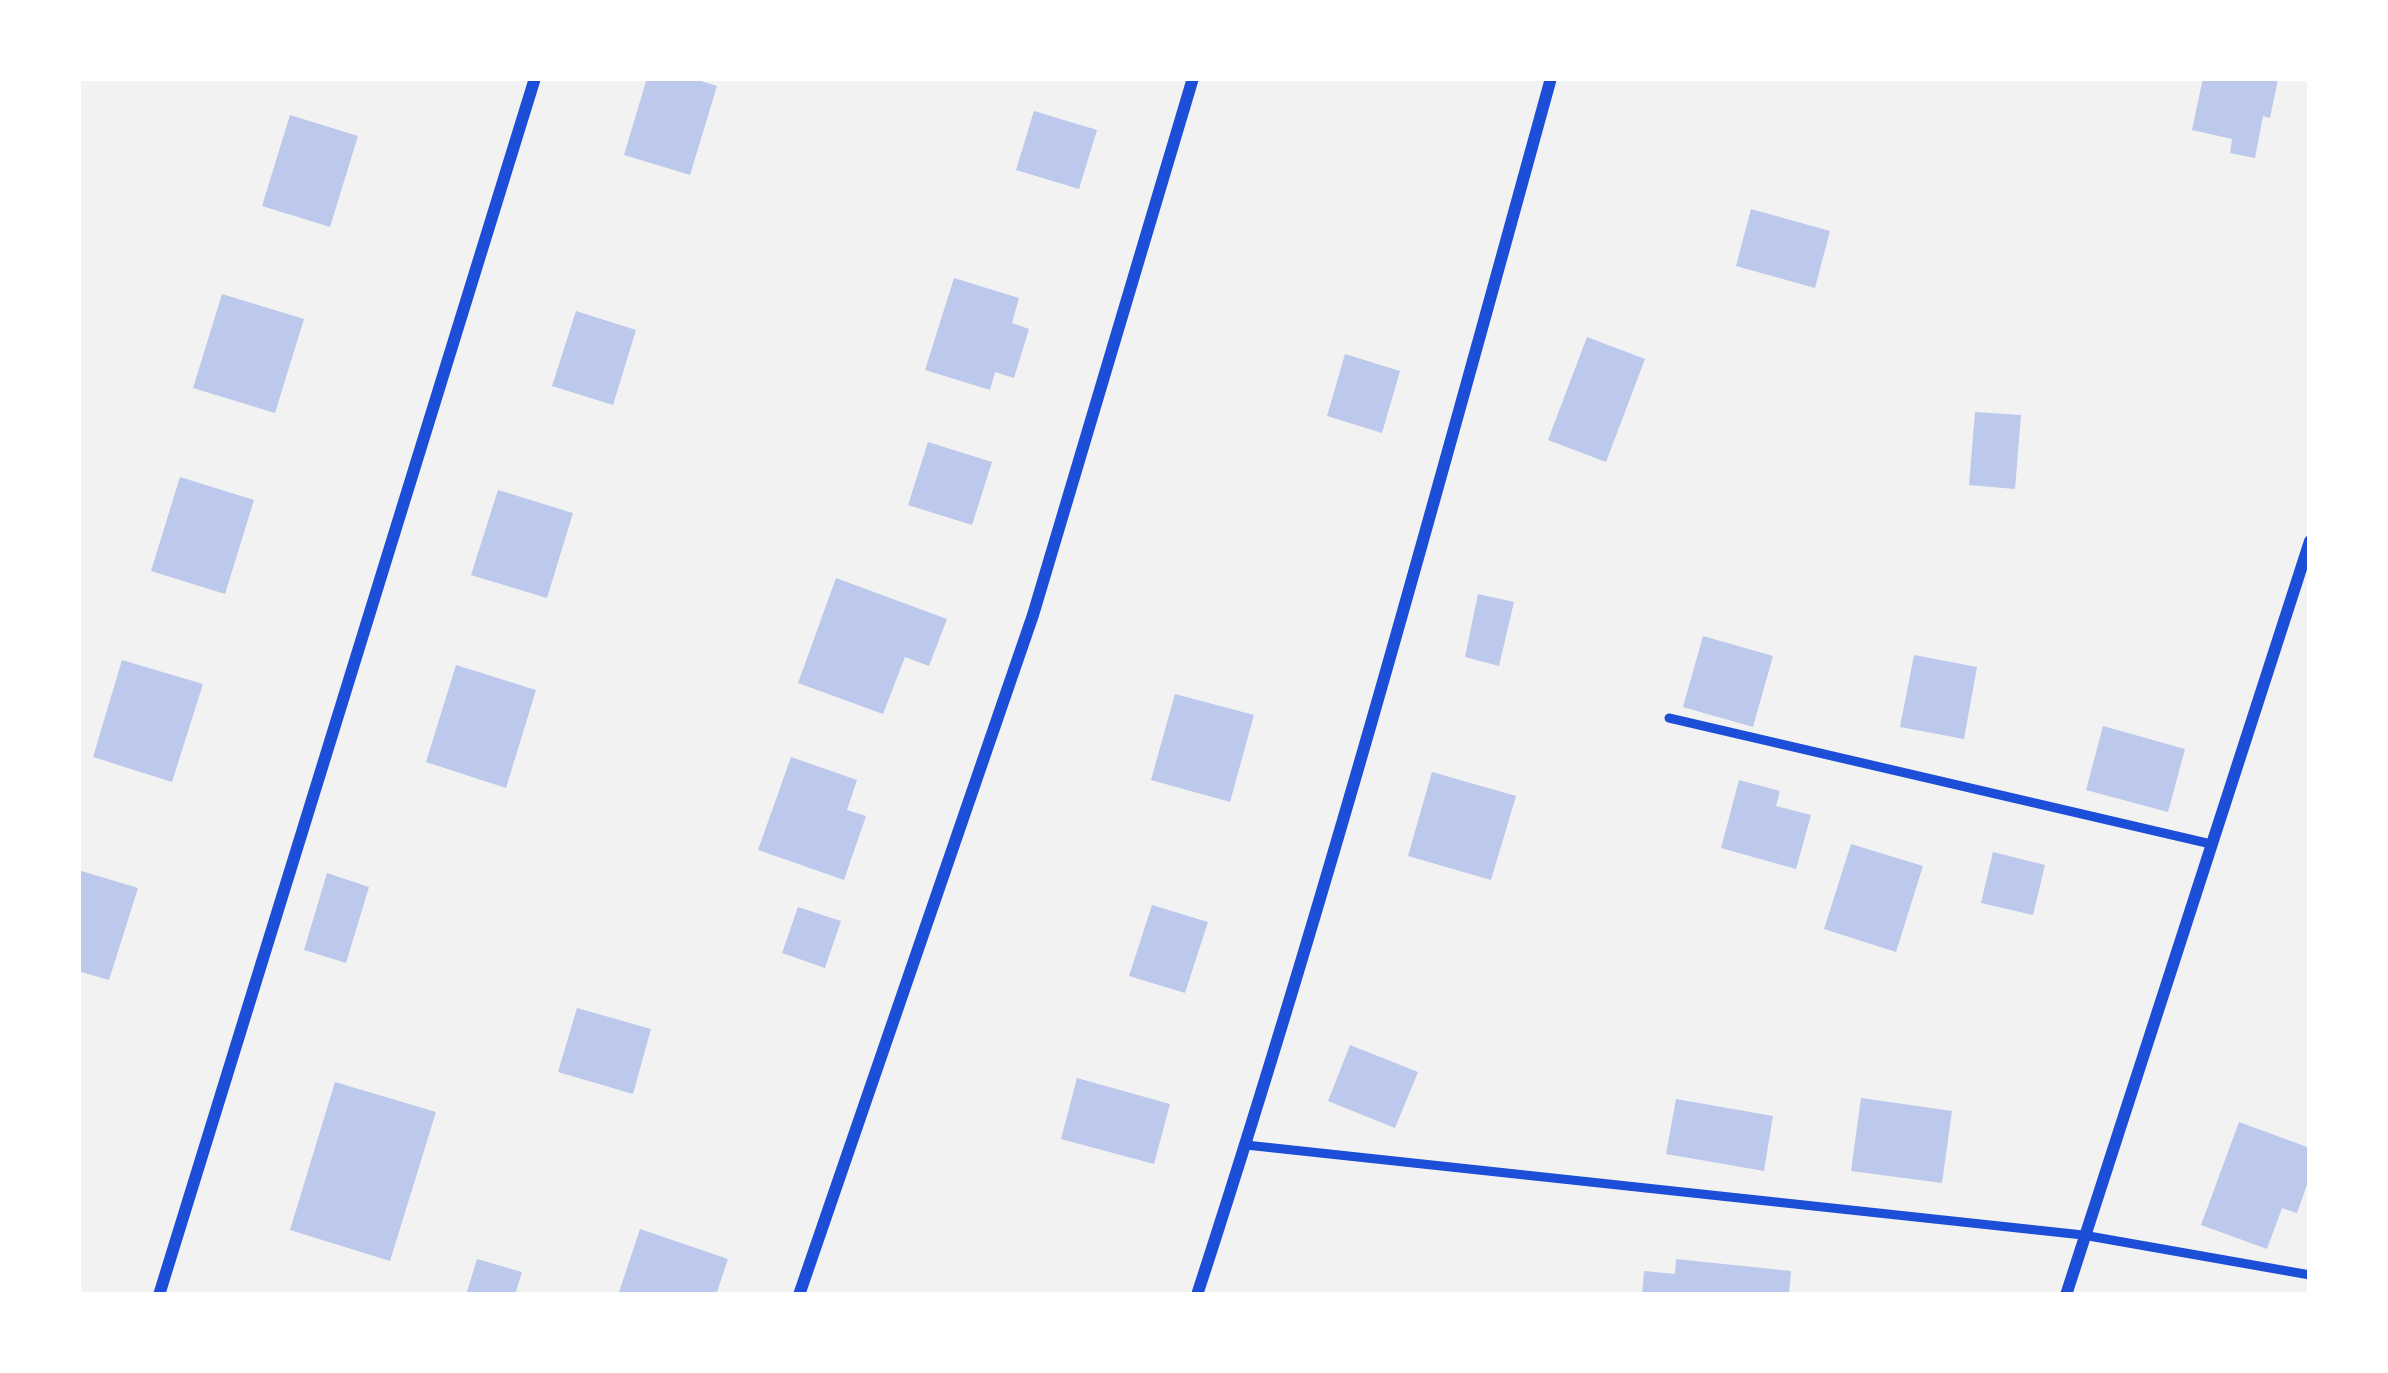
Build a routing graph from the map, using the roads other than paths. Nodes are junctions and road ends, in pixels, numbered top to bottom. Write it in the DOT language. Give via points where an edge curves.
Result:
graph roads {
  1 [pos="535,78"];
  2 [pos="1193,78"];
  3 [pos="1551,78"];
  4 [pos="2310,541"];
  5 [pos="1669,718"];
  6 [pos="2211,844"];
  7 [pos="1246,1145"];
  8 [pos="2083,1235"];
  9 [pos="2310,1275"];
  10 [pos="159,1295"];
  11 [pos="799,1295"];
  12 [pos="1197,1295"];
  13 [pos="2066,1295"];
  1 -- 10 [label="street"];
  2 -- 11 [label="street" via="1034,615"];
  3 -- 7 [label="street"];
  4 -- 6 [label="street"];
  5 -- 6 [label="lane"];
  6 -- 8 [label="street"];
  7 -- 8 [label="lane"];
  7 -- 12 [label="street"];
  8 -- 9 [label="lane"];
  8 -- 13 [label="street"];
}
